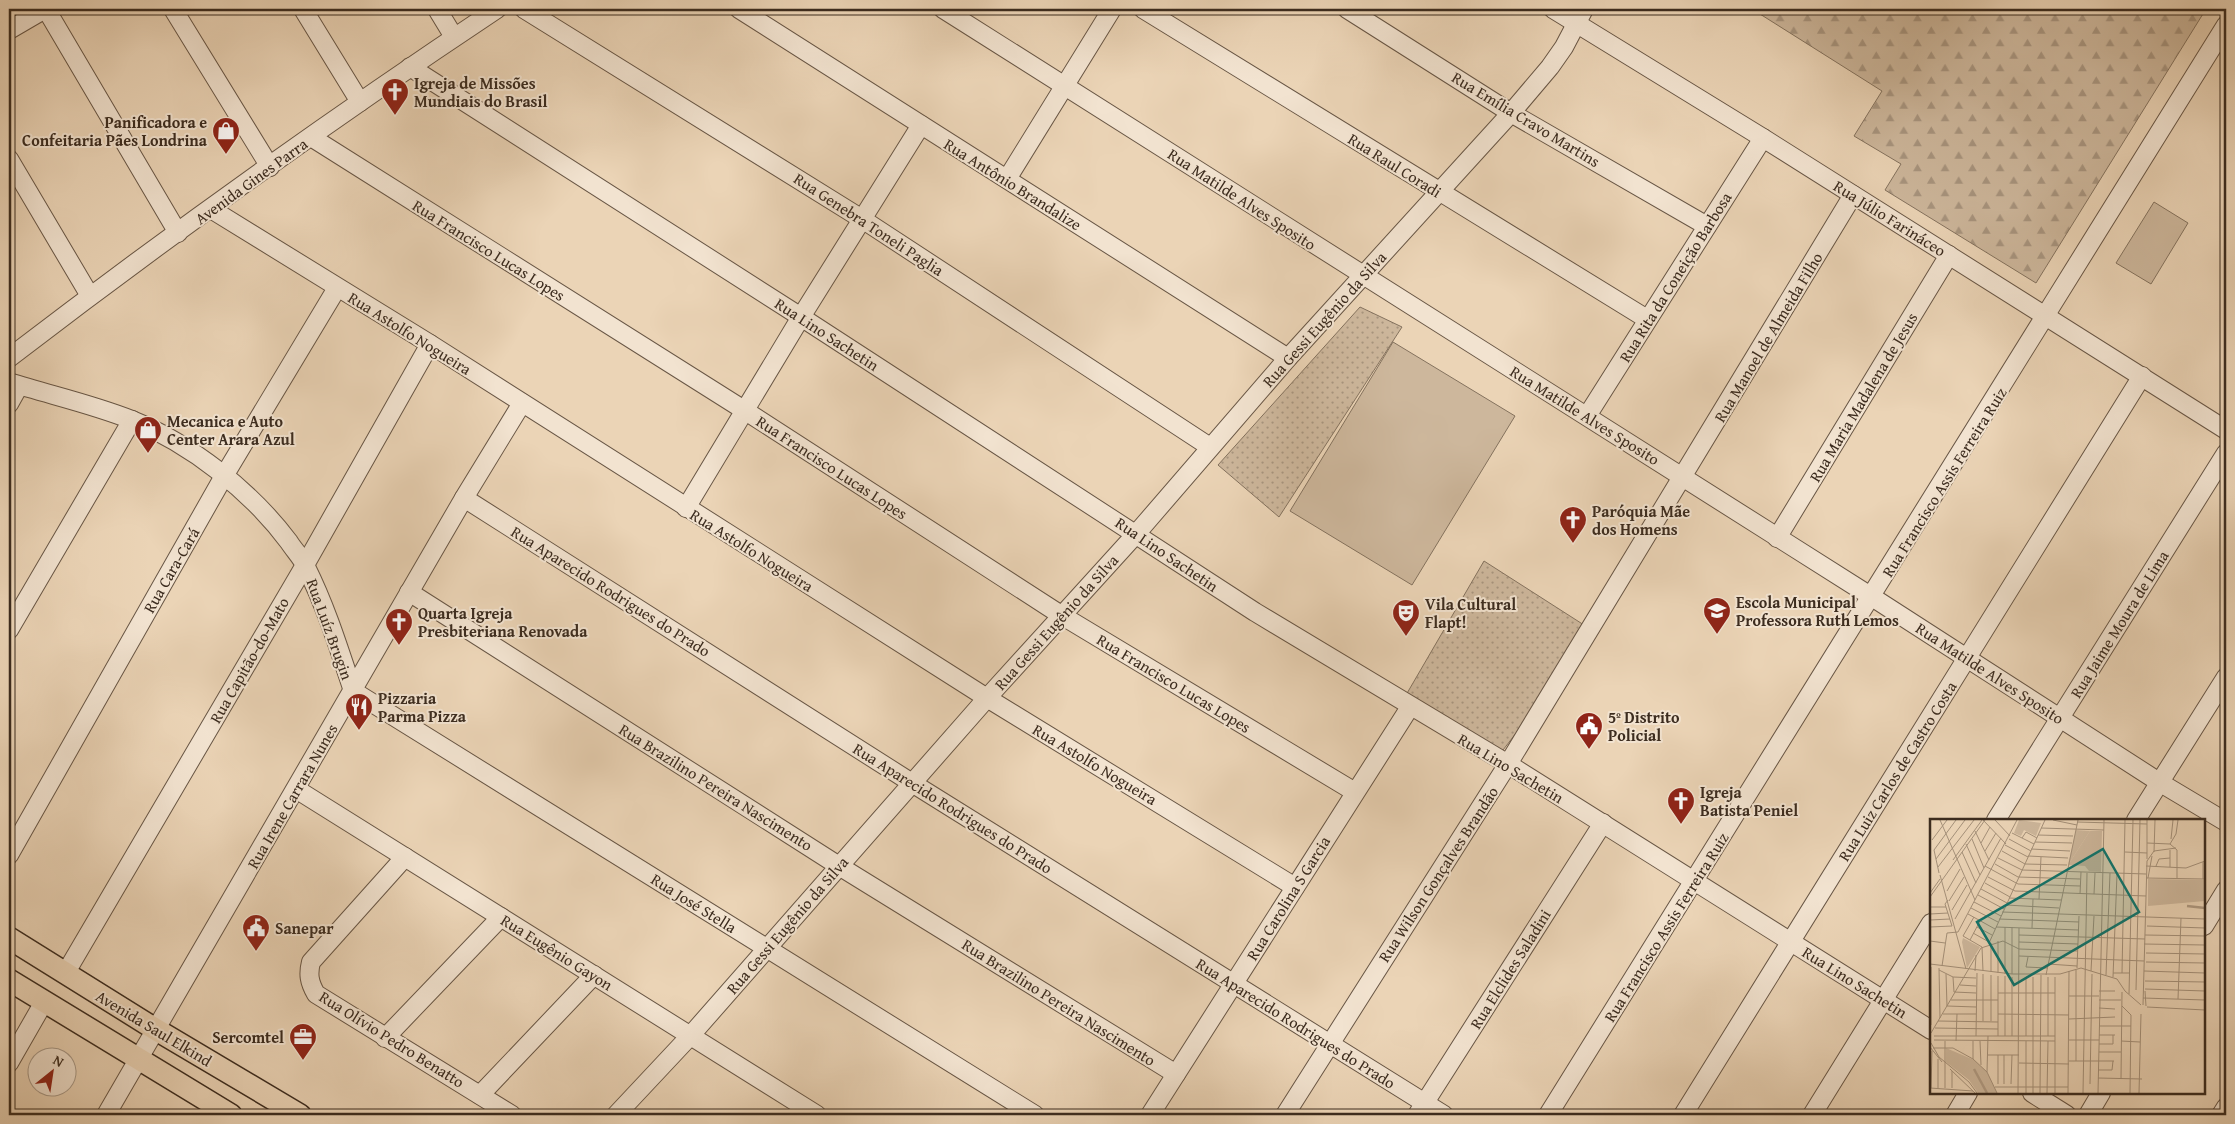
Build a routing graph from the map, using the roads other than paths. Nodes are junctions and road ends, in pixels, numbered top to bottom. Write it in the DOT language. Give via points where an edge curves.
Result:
graph roads {
  1 [pos="46,9"];
  2 [pos="173,9"];
  3 [pos="303,9"];
  4 [pos="437,9"];
  5 [pos="497,9"];
  6 [pos="524,9"];
  7 [pos="739,9"];
  8 [pos="943,9"];
  9 [pos="1112,9"];
  10 [pos="1143,9"];
  11 [pos="1347,9"];
  12 [pos="1553,9"];
  13 [pos="1580,16"];
  14 [pos="2226,25"];
  15 [pos="9,30"];
  16 [pos="454,37"];
  17 [pos="410,67"];
  18 [pos="1064,85"];
  19 [pos="360,102"];
  20 [pos="1511,113"];
  21 [pos="921,125"];
  22 [pos="311,137"];
  23 [pos="1763,138"];
  24 [pos="9,159"];
  25 [pos="270,167"];
  26 [pos="1007,180"];
  27 [pos="1438,192"];
  28 [pos="1853,196"];
  29 [pos="211,209"];
  30 [pos="862,219"];
  31 [pos="1707,226"];
  32 [pos="178,234"];
  33 [pos="1949,256"];
  34 [pos="1362,276"];
  35 [pos="337,288"];
  36 [pos="90,296"];
  37 [pos="801,316"];
  38 [pos="2046,316"];
  39 [pos="1647,319"];
  40 [pos="430,344"];
  41 [pos="9,358"];
  42 [pos="1288,358"];
  43 [pos="2142,376"];
  44 [pos="14,384"];
  45 [pos="522,403"];
  46 [pos="9,404"];
  47 [pos="744,410"];
  48 [pos="1586,416"];
  49 [pos="132,420"];
  50 [pos="2226,430"];
  51 [pos="1210,447"];
  52 [pos="2226,453"];
  53 [pos="224,476"];
  54 [pos="1682,478"];
  55 [pos="464,498"];
  56 [pos="686,508"];
  57 [pos="1136,534"];
  58 [pos="1777,538"];
  59 [pos="305,565"];
  60 [pos="410,592"];
  61 [pos="1872,597"];
  62 [pos="1061,615"];
  63 [pos="9,630"];
  64 [pos="1968,658"];
  65 [pos="2226,677"];
  66 [pos="353,691"];
  67 [pos="987,698"];
  68 [pos="1410,707"];
  69 [pos="2060,718"];
  70 [pos="1508,764"];
  71 [pos="912,782"];
  72 [pos="2159,782"];
  73 [pos="296,789"];
  74 [pos="1355,792"];
  75 [pos="1997,819"];
  76 [pos="2137,819"];
  77 [pos="2226,822"];
  78 [pos="1602,823"];
  79 [pos="9,855"];
  80 [pos="405,857"];
  81 [pos="839,866"];
  82 [pos="1694,882"];
  83 [pos="1295,886"];
  84 [pos="2226,890"];
  85 [pos="501,917"];
  86 [pos="2205,924"];
  87 [pos="1930,925"];
  88 [pos="9,938"];
  89 [pos="1789,942"];
  90 [pos="766,948"];
  91 [pos="65,974"];
  92 [pos="594,975"];
  93 [pos="9,980"];
  94 [pos="1233,984"];
  95 [pos="1883,1000"];
  96 [pos="44,1002"];
  97 [pos="155,1029"];
  98 [pos="1930,1029"];
  99 [pos="691,1035"];
  100 [pos="385,1038"];
  101 [pos="1329,1044"];
  102 [pos="138,1059"];
  103 [pos="9,1063"];
  104 [pos="1176,1074"];
  105 [pos="1967,1094"];
  106 [pos="2034,1094"];
  107 [pos="2100,1094"];
  108 [pos="480,1095"];
  109 [pos="2226,1107"];
  110 [pos="1421,1109"];
  111 [pos="106,1115"];
  112 [pos="231,1115"];
  113 [pos="300,1115"];
  114 [pos="512,1115"];
  115 [pos="617,1115"];
  116 [pos="817,1115"];
  117 [pos="1035,1115"];
  118 [pos="1150,1115"];
  119 [pos="1286,1115"];
  120 [pos="1444,1115"];
  121 [pos="1548,1115"];
  122 [pos="1683,1115"];
  123 [pos="1812,1115"];
  124 [pos="1955,1115"];
  125 [pos="2068,1115"];
  126 [pos="2088,1115"];
  127 [pos="2221,1115"];
  1 -- 15 [label="street"];
  1 -- 32 [label="street"];
  2 -- 25 [label="street"];
  3 -- 19 [label="street"];
  4 -- 16 [label="street"];
  5 -- 16 [label="street, Avenida Gines Parra"];
  6 -- 30 [label="street, Rua Genebra Toneli Paglia"];
  7 -- 21 [label="street, Rua Antônio Brandalize"];
  8 -- 18 [label="street, Rua Matilde Alves Sposito"];
  9 -- 18 [label="street"];
  10 -- 27 [label="street, Rua Raul Coradi"];
  11 -- 20 [label="street, Rua Emília Cravo Martins"];
  12 -- 13 [label="street, Rua Júlio Farináceo"];
  13 -- 20 [label="street, Rua Gessi Eugênio da Silva" via="1550,67"];
  13 -- 23 [label="street, Rua Júlio Farináceo"];
  14 -- 38 [label="street, Rua Francisco Assis Ferreira Ruiz"];
  16 -- 17 [label="street, Avenida Gines Parra"];
  17 -- 19 [label="street, Avenida Gines Parra"];
  17 -- 37 [label="street, Rua Lino Sachetin"];
  18 -- 26 [label="street"];
  18 -- 34 [label="street, Rua Matilde Alves Sposito"];
  19 -- 22 [label="street, Avenida Gines Parra"];
  20 -- 27 [label="street, Rua Gessi Eugênio da Silva"];
  20 -- 31 [label="street, Rua Emília Cravo Martins"];
  21 -- 26 [label="street, Rua Antônio Brandalize"];
  21 -- 30 [label="street"];
  22 -- 25 [label="street, Avenida Gines Parra"];
  22 -- 47 [label="street, Rua Francisco Lucas Lopes"];
  23 -- 28 [label="street, Rua Júlio Farináceo"];
  23 -- 31 [label="street, Rua Rita da Coneição Barbosa"];
  24 -- 36 [label="street"];
  25 -- 29 [label="street, Avenida Gines Parra"];
  26 -- 42 [label="street, Rua Antônio Brandalize"];
  27 -- 34 [label="street, Rua Gessi Eugênio da Silva"];
  27 -- 39 [label="street, Rua Raul Coradi"];
  28 -- 33 [label="street, Rua Júlio Farináceo"];
  28 -- 54 [label="street, Rua Manoel de Almeida Filho"];
  29 -- 32 [label="street, Avenida Gines Parra"];
  29 -- 35 [label="street, Rua Astolfo Nogueira"];
  30 -- 37 [label="street"];
  30 -- 51 [label="street, Rua Genebra Toneli Paglia"];
  31 -- 39 [label="street, Rua Rita da Coneição Barbosa"];
  32 -- 36 [label="street, Avenida Gines Parra"];
  33 -- 38 [label="street, Rua Júlio Farináceo"];
  33 -- 58 [label="street, Rua Maria Madalena de Jesus"];
  34 -- 42 [label="street, Rua Gessi Eugênio da Silva"];
  34 -- 48 [label="street, Rua Matilde Alves Sposito"];
  35 -- 40 [label="street, Rua Astolfo Nogueira"];
  35 -- 53 [label="street, Rua Cara-Cará"];
  36 -- 41 [label="street, Avenida Gines Parra"];
  37 -- 47 [label="street"];
  37 -- 57 [label="street, Rua Lino Sachetin"];
  38 -- 43 [label="street, Rua Júlio Farináceo"];
  38 -- 61 [label="street, Rua Francisco Assis Ferreira Ruiz"];
  39 -- 48 [label="street, Rua Rita da Coneição Barbosa"];
  40 -- 45 [label="street, Rua Astolfo Nogueira"];
  40 -- 59 [label="street, Rua Capitão-do-Mato"];
  42 -- 51 [label="street, Rua Gessi Eugênio da Silva"];
  43 -- 50 [label="street, Rua Júlio Farináceo"];
  43 -- 64 [label="street, Rua Luiz Carlos de Castro Costa"];
  44 -- 46 [label="street"];
  44 -- 49 [label="street, Rua Luíz Brugin"];
  45 -- 55 [label="street, Rua Irene Carrara Nunes"];
  45 -- 56 [label="street, Rua Astolfo Nogueira"];
  47 -- 56 [label="street"];
  47 -- 62 [label="street, Rua Francisco Lucas Lopes"];
  48 -- 54 [label="street, Rua Matilde Alves Sposito"];
  49 -- 53 [label="street, Rua Luíz Brugin" via="196,456"];
  49 -- 63 [label="street"];
  51 -- 57 [label="street, Rua Gessi Eugênio da Silva"];
  52 -- 69 [label="street, Rua Jaime Moura de Lima"];
  53 -- 59 [label="street, Rua Luíz Brugin" via="270,518"];
  53 -- 79 [label="street, Rua Cara-Cará"];
  54 -- 58 [label="street, Rua Matilde Alves Sposito"];
  54 -- 70 [label="street, Rua Wilson Gonçalves Brandão"];
  55 -- 60 [label="street, Rua Irene Carrara Nunes"];
  55 -- 71 [label="street, Rua Aparecido Rodrigues do Prado"];
  56 -- 67 [label="street, Rua Astolfo Nogueira"];
  57 -- 62 [label="street, Rua Gessi Eugênio da Silva"];
  57 -- 68 [label="street, Rua Lino Sachetin"];
  58 -- 61 [label="street, Rua Matilde Alves Sposito"];
  59 -- 66 [label="street, Rua Luíz Brugin" via="330,621"];
  59 -- 91 [label="street, Rua Capitão-do-Mato"];
  60 -- 66 [label="street, Rua Irene Carrara Nunes"];
  60 -- 81 [label="street, Rua Brazilino Pereira Nascimento"];
  61 -- 64 [label="street, Rua Matilde Alves Sposito"];
  61 -- 82 [label="street, Rua Francisco Assis Ferreira Ruiz"];
  62 -- 67 [label="street, Rua Gessi Eugênio da Silva"];
  62 -- 74 [label="street, Rua Francisco Lucas Lopes"];
  64 -- 69 [label="street, Rua Matilde Alves Sposito"];
  64 -- 89 [label="street, Rua Luiz Carlos de Castro Costa"];
  65 -- 72 [label="street"];
  66 -- 73 [label="street, Rua Irene Carrara Nunes"];
  66 -- 90 [label="street, Rua José Stella"];
  67 -- 71 [label="street, Rua Gessi Eugênio da Silva"];
  67 -- 83 [label="street, Rua Astolfo Nogueira"];
  68 -- 70 [label="street, Rua Lino Sachetin"];
  68 -- 74 [label="street, Rua Carolina S Garcia"];
  69 -- 72 [label="street, Rua Matilde Alves Sposito"];
  69 -- 75 [label="street, Rua Jaime Moura de Lima"];
  70 -- 78 [label="street, Rua Lino Sachetin"];
  70 -- 101 [label="street, Rua Wilson Gonçalves Brandão"];
  71 -- 81 [label="street, Rua Gessi Eugênio da Silva"];
  71 -- 94 [label="street, Rua Aparecido Rodrigues do Prado"];
  72 -- 76 [label="street"];
  72 -- 77 [label="street, Rua Matilde Alves Sposito"];
  73 -- 80 [label="street, Rua Eugênio Gayon"];
  73 -- 97 [label="street, Rua Irene Carrara Nunes"];
  74 -- 83 [label="street, Rua Carolina S Garcia"];
  78 -- 82 [label="street, Rua Lino Sachetin"];
  78 -- 110 [label="street, Rua Elclides Saladini"];
  80 -- 85 [label="street, Rua Eugênio Gayon"];
  80 -- 100 [label="street, Rua Olívio Pedro Benatto" via="311,962 308,972 316,994"];
  81 -- 90 [label="street, Rua Gessi Eugênio da Silva"];
  81 -- 104 [label="street, Rua Brazilino Pereira Nascimento"];
  82 -- 89 [label="street, Rua Lino Sachetin"];
  82 -- 121 [label="street, Rua Francisco Assis Ferreira Ruiz"];
  83 -- 94 [label="street, Rua Carolina S Garcia"];
  84 -- 86 [label="street"];
  85 -- 92 [label="street, Rua Eugênio Gayon"];
  85 -- 100 [label="street"];
  87 -- 95 [label="street"];
  88 -- 91 [label="main road, Avenida Saul Elkind"];
  89 -- 95 [label="street, Rua Lino Sachetin"];
  89 -- 122 [label="street, Rua Luiz Carlos de Castro Costa"];
  90 -- 99 [label="street, Rua Gessi Eugênio da Silva"];
  90 -- 117 [label="street, Rua José Stella"];
  91 -- 97 [label="main road, Avenida Saul Elkind"];
  92 -- 99 [label="street, Rua Eugênio Gayon"];
  92 -- 108 [label="street"];
  93 -- 96 [label="main road"];
  94 -- 101 [label="street, Rua Aparecido Rodrigues do Prado"];
  94 -- 104 [label="street, Rua Carolina S Garcia"];
  95 -- 98 [label="street, Rua Lino Sachetin"];
  95 -- 123 [label="street"];
  96 -- 102 [label="main road"];
  96 -- 103 [label="street"];
  97 -- 102 [label="street, Rua Irene Carrara Nunes"];
  97 -- 113 [label="main road, Avenida Saul Elkind"];
  99 -- 115 [label="street, Rua Gessi Eugênio da Silva"];
  99 -- 116 [label="street, Rua Eugênio Gayon"];
  100 -- 108 [label="street, Rua Olívio Pedro Benatto"];
  101 -- 110 [label="street, Rua Aparecido Rodrigues do Prado"];
  101 -- 119 [label="street, Rua Wilson Gonçalves Brandão"];
  102 -- 111 [label="street, Rua Irene Carrara Nunes"];
  102 -- 112 [label="main road"];
  104 -- 118 [label="street, Rua Carolina S Garcia"];
  105 -- 124 [label="street"];
  106 -- 125 [label="street"];
  107 -- 126 [label="street"];
  108 -- 114 [label="street, Rua Olívio Pedro Benatto"];
  109 -- 127 [label="street"];
  110 -- 120 [label="street, Rua Aparecido Rodrigues do Prado"];
}
